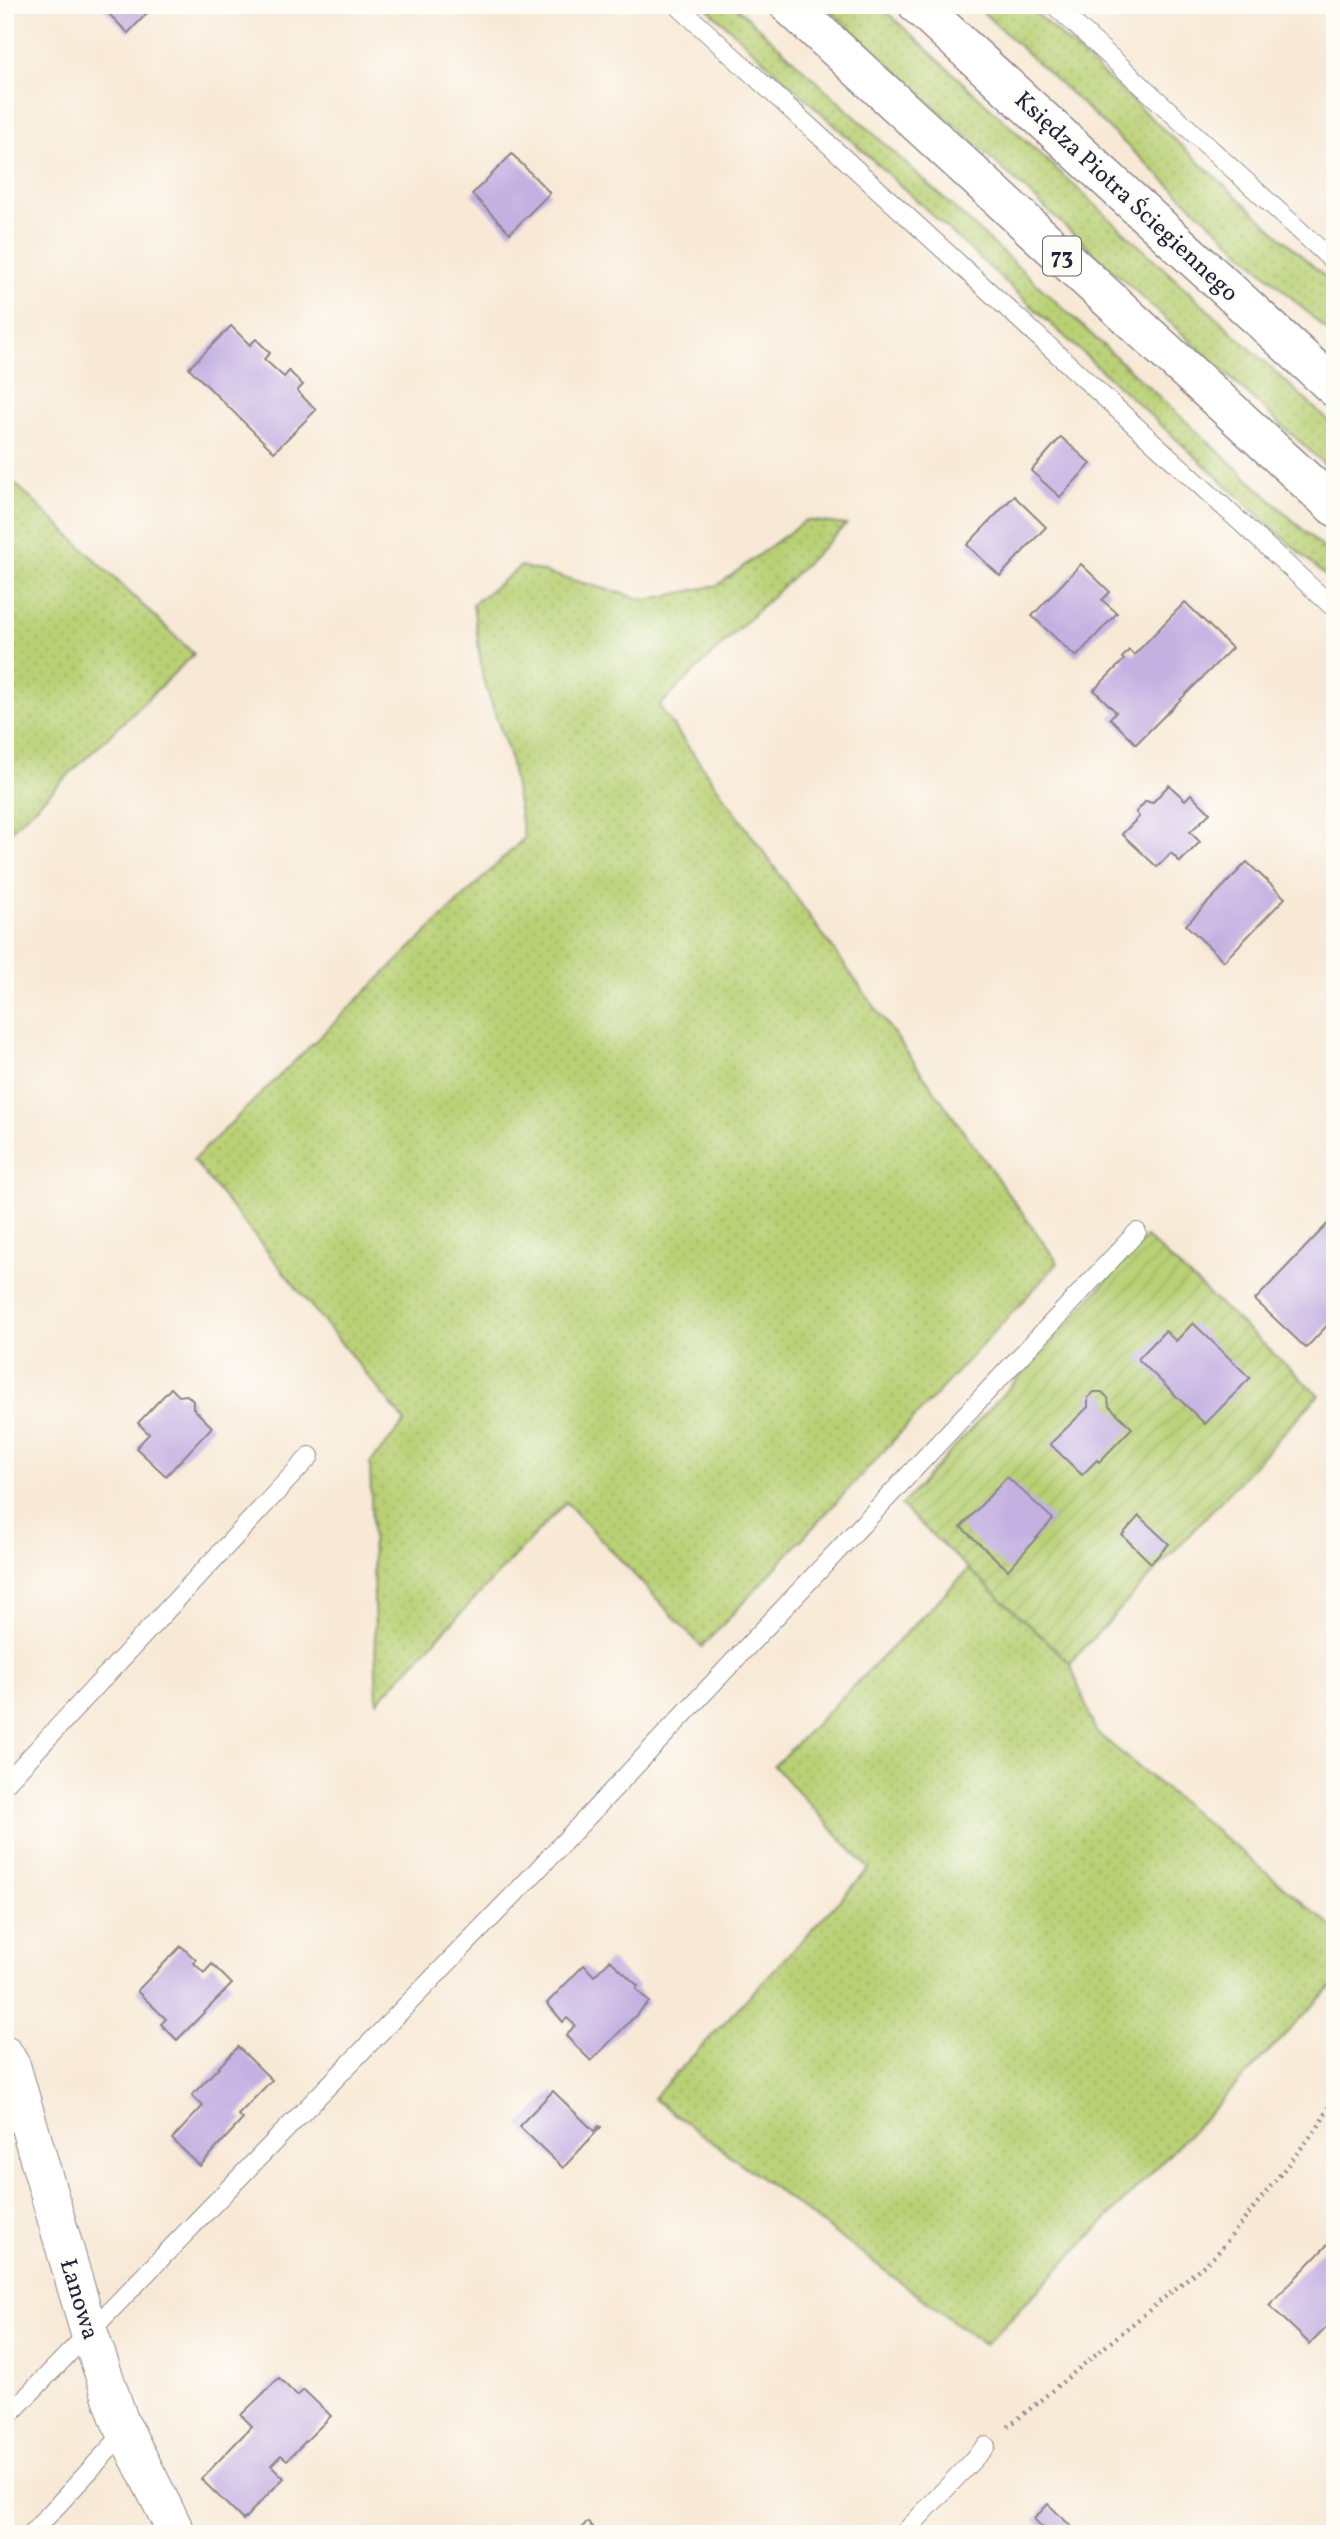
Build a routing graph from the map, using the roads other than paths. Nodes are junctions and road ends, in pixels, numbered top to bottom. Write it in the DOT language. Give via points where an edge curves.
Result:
graph roads {
  1 [pos="677,5"];
  2 [pos="789,5"];
  3 [pos="918,5"];
  4 [pos="1054,5"];
  5 [pos="1335,263"];
  6 [pos="1335,388"];
  7 [pos="1335,507"];
  8 [pos="1335,609"];
  9 [pos="1137,1232"];
  10 [pos="310,1456"];
  11 [pos="5,1784"];
  12 [pos="5,2055"];
  13 [pos="89,2333"];
  14 [pos="5,2419"];
  15 [pos="125,2432"];
  16 [pos="986,2446"];
  17 [pos="31,2534"];
  18 [pos="177,2534"];
  19 [pos="903,2534"];
  1 -- 8 [label="lane"];
  2 -- 7 [label="main road, 73"];
  3 -- 6 [label="main road, Księdza Piotra Ściegiennego"];
  4 -- 5 [label="lane"];
  9 -- 13 [label="lane" via="529,1879"];
  10 -- 11 [label="lane"];
  12 -- 13 [label="street, Łanowa"];
  13 -- 14 [label="lane"];
  13 -- 15 [label="street, Łanowa"];
  15 -- 17 [label="lane"];
  15 -- 18 [label="street, Łanowa"];
  16 -- 19 [label="lane"];
}
